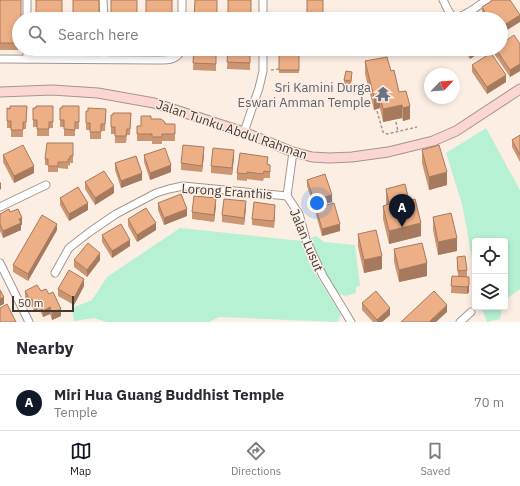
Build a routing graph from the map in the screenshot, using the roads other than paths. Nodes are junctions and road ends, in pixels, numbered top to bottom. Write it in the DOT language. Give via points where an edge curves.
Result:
graph roads {
  1 [pos="27,0"];
  2 [pos="103,0"];
  3 [pos="182,0"];
  4 [pos="263,0"];
  5 [pos="443,0"];
  6 [pos="487,0"];
  7 [pos="27,12"];
  8 [pos="104,12"];
  9 [pos="182,12"];
  10 [pos="263,12"];
  11 [pos="449,12"];
  12 [pos="468,12"];
  13 [pos="26,56"];
  14 [pos="178,56"];
  15 [pos="263,56"];
  16 [pos="104,59"];
  17 [pos="0,60"];
  18 [pos="26,60"];
  19 [pos="520,89"];
  20 [pos="0,92"];
  21 [pos="244,132"];
  22 [pos="293,152"];
  23 [pos="46,185"];
  24 [pos="286,196"];
  25 [pos="0,207"];
  26 [pos="0,263"];
  27 [pos="55,273"];
  28 [pos="471,312"];
  29 [pos="29,322"];
  30 [pos="351,322"];
  31 [pos="460,322"];
  1 -- 7 [label="street"];
  2 -- 8 [label="street"];
  3 -- 9 [label="street"];
  4 -- 10 [label="street"];
  5 -- 11 [label="street"];
  6 -- 12 [label="street"];
  13 -- 18 [label="street"];
  14 -- 16 [label="street" via="158,60"];
  15 -- 21 [label="street" via="263,71"];
  16 -- 18 [label="street"];
  17 -- 18 [label="street"];
  19 -- 22 [label="street, Jalan Tunku Abdul Rahman" via="456,131 433,141 388,152 340,158 312,157"];
  20 -- 21 [label="street, Jalan Tunku Abdul Rahman" via="52,90 98,93 154,103"];
  21 -- 22 [label="street, Jalan Tunku Abdul Rahman"];
  22 -- 24 [label="street, Jalan Lusut"];
  23 -- 25 [label="street"];
  24 -- 27 [label="street, Lorong Eranthis" via="183,186 169,188 116,214 80,239 69,248"];
  24 -- 30 [label="street, Jalan Lusut" via="299,214 306,240 323,276"];
  26 -- 29 [label="street"];
  28 -- 31 [label="street"];
}
